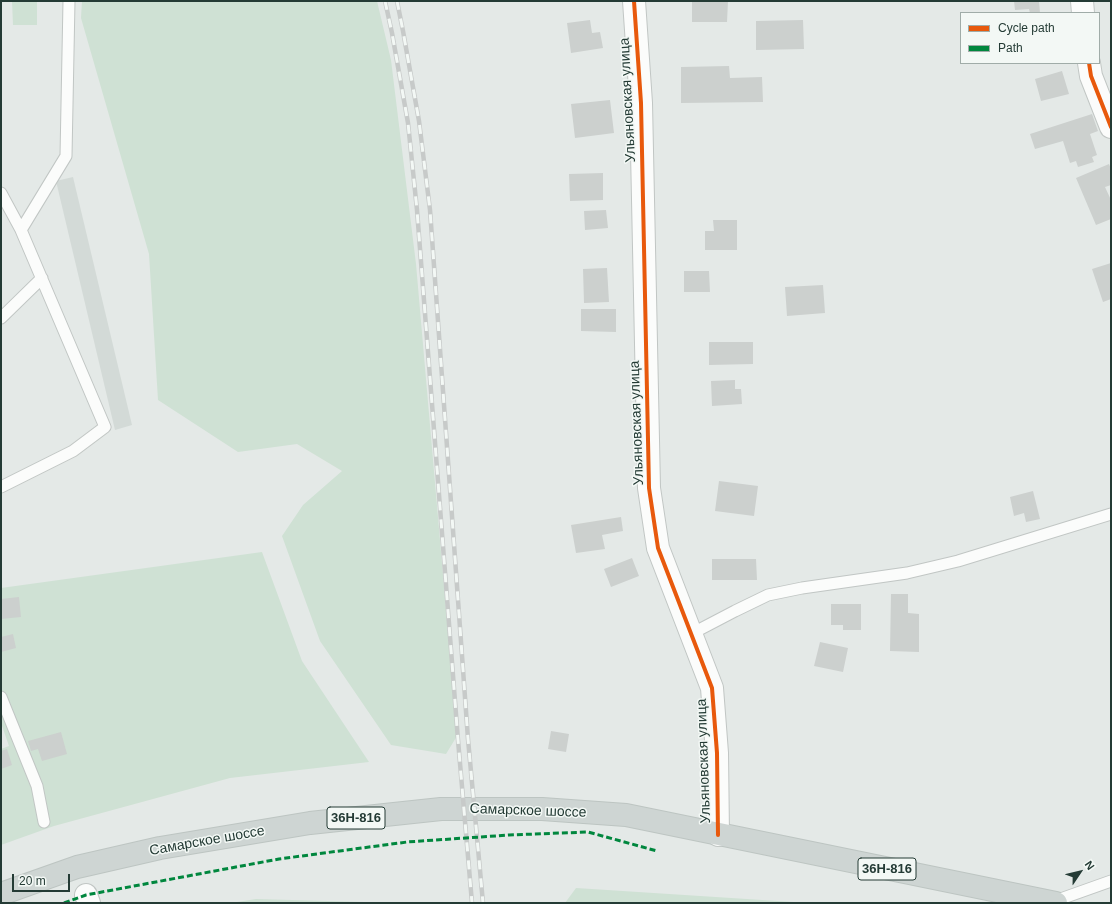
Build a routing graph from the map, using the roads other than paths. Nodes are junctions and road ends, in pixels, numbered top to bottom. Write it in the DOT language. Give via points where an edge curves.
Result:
graph roads {
  1 [pos="69,1"];
  2 [pos="634,1"];
  3 [pos="1082,1"];
  4 [pos="1083,12"];
  5 [pos="1089,64"];
  6 [pos="1111,127"];
  7 [pos="1,193"];
  8 [pos="21,230"];
  9 [pos="42,278"];
  10 [pos="1,318"];
  11 [pos="1,487"];
  12 [pos="1111,514"];
  13 [pos="691,634"];
  14 [pos="1,697"];
  15 [pos="44,822"];
  16 [pos="718,835"];
  17 [pos="1111,882"];
  18 [pos="1,894"];
  19 [pos="1054,903"];
  1 -- 8 [label="lane" via="66,156"];
  2 -- 13 [label="street, Ульяновская улица" via="641,103 649,488 658,548"];
  3 -- 4 [label="street"];
  5 -- 6 [label="street" via="1091,76"];
  7 -- 8 [label="lane"];
  8 -- 9 [label="lane"];
  9 -- 10 [label="lane"];
  9 -- 11 [label="lane" via="105,427 73,451"];
  12 -- 13 [label="lane" via="914,572 768,595"];
  13 -- 16 [label="street, Ульяновская улица" via="712,688 717,754"];
  14 -- 15 [label="lane" via="37,786"];
  16 -- 18 [label="main road, Самарское шоссе / 36Н-816" via="626,815 542,809 441,809 310,823 160,848 77,867"];
  16 -- 19 [label="main road, Самарское шоссе / 36Н-816"];
  17 -- 19 [label="lane"];
}
